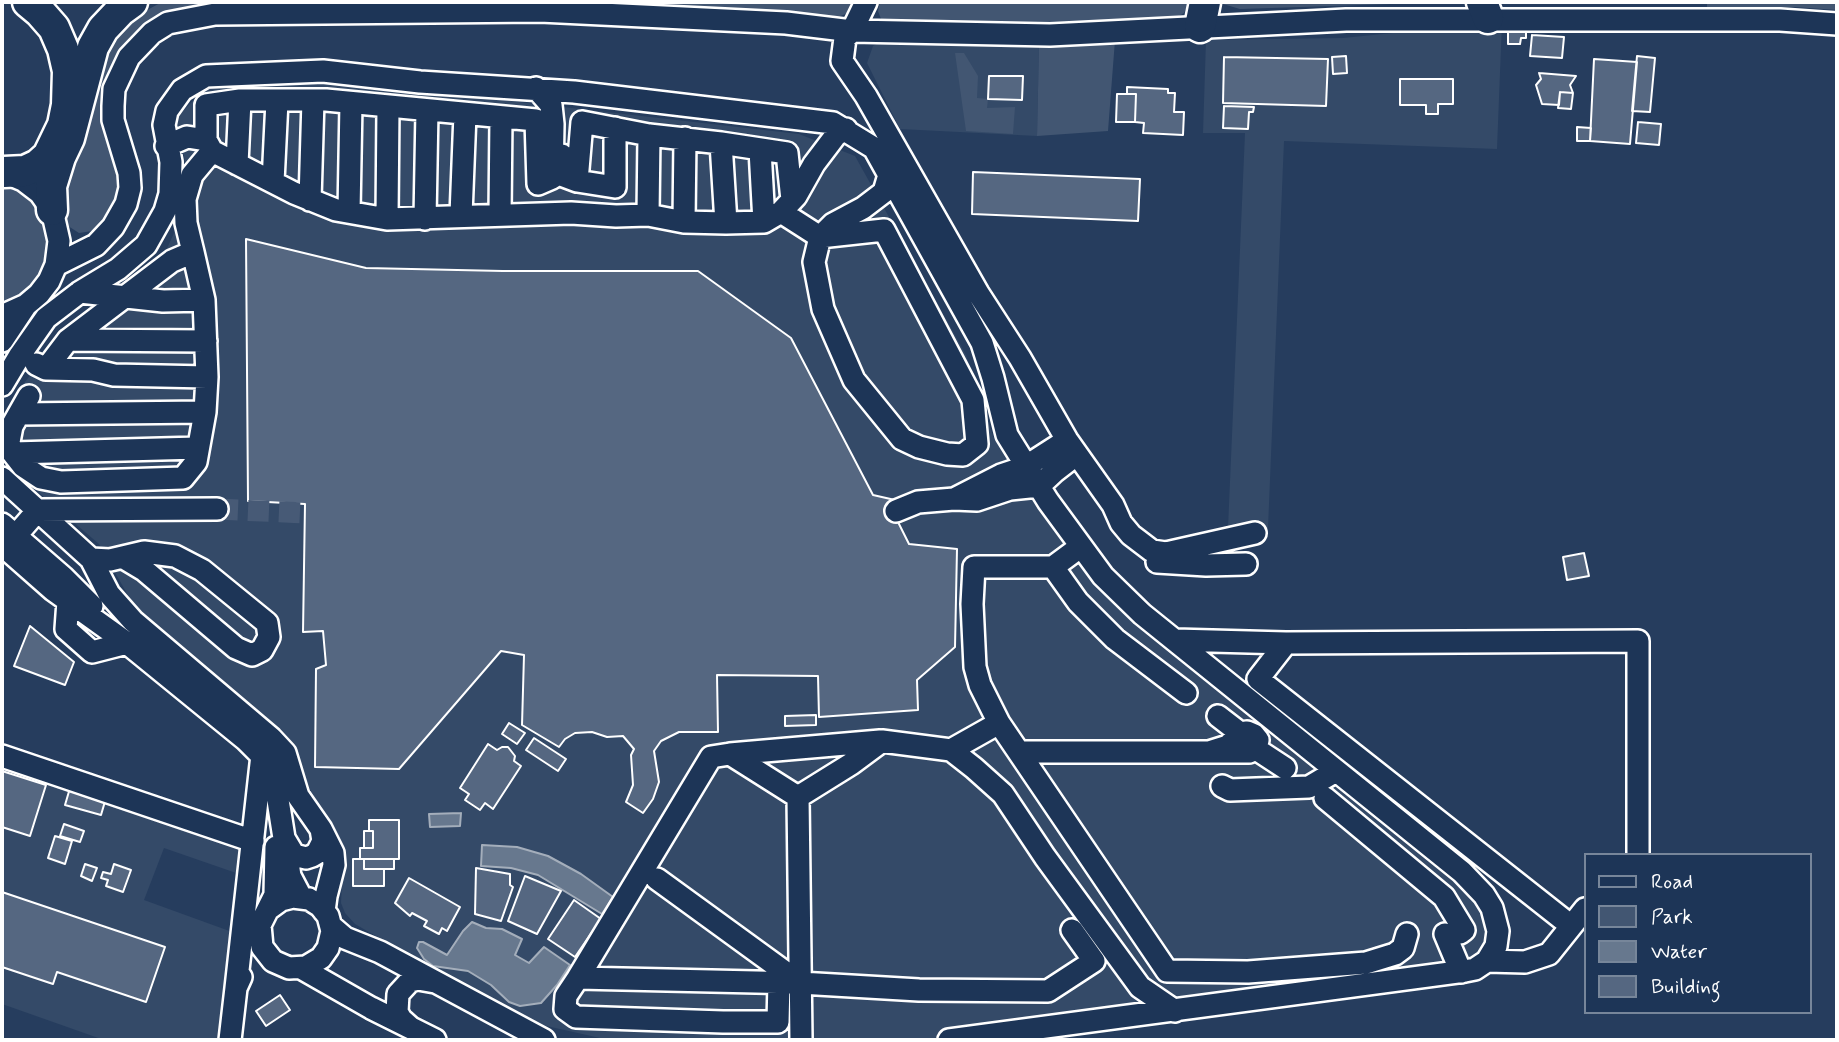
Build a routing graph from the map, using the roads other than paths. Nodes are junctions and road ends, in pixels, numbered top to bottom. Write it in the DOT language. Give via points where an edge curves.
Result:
graph roads {
  1 [pos="28,2"];
  2 [pos="132,2"];
  3 [pos="866,2"];
  4 [pos="1488,7"];
  5 [pos="1200,10"];
  6 [pos="786,23"];
  7 [pos="1837,24"];
  8 [pos="852,31"];
  9 [pos="842,61"];
  10 [pos="536,88"];
  11 [pos="574,92"];
  12 [pos="866,96"];
  13 [pos="240,100"];
  14 [pos="313,100"];
  15 [pos="277,101"];
  16 [pos="351,103"];
  17 [pos="388,107"];
  18 [pos="427,110"];
  19 [pos="465,114"];
  20 [pos="500,117"];
  21 [pos="815,121"];
  22 [pos="615,128"];
  23 [pos="846,129"];
  24 [pos="649,135"];
  25 [pos="685,138"];
  26 [pos="722,143"];
  27 [pos="209,145"];
  28 [pos="166,146"];
  29 [pos="760,150"];
  30 [pos="815,156"];
  31 [pos="237,164"];
  32 [pos="3,171"];
  33 [pos="889,176"];
  34 [pos="557,179"];
  35 [pos="273,182"];
  36 [pos="615,187"];
  37 [pos="500,192"];
  38 [pos="310,200"];
  39 [pos="905,204"];
  40 [pos="779,211"];
  41 [pos="349,212"];
  42 [pos="461,215"];
  43 [pos="500,215"];
  44 [pos="648,215"];
  45 [pos="616,216"];
  46 [pos="55,219"];
  47 [pos="387,219"];
  48 [pos="425,219"];
  49 [pos="684,222"];
  50 [pos="726,223"];
  51 [pos="104,236"];
  52 [pos="820,237"];
  53 [pos="192,252"];
  54 [pos="56,265"];
  55 [pos="80,292"];
  56 [pos="132,293"];
  57 [pos="204,300"];
  58 [pos="26,305"];
  59 [pos="2,316"];
  60 [pos="68,340"];
  61 [pos="2,341"];
  62 [pos="206,341"];
  63 [pos="16,360"];
  64 [pos="207,377"];
  65 [pos="2,385"];
  66 [pos="33,389"];
  67 [pos="205,412"];
  68 [pos="198,448"];
  69 [pos="1071,448"];
  70 [pos="13,453"];
  71 [pos="1025,467"];
  72 [pos="2,478"];
  73 [pos="1039,486"];
  74 [pos="954,499"];
  75 [pos="217,509"];
  76 [pos="38,510"];
  77 [pos="896,511"];
  78 [pos="1121,523"];
  79 [pos="61,531"];
  80 [pos="1255,533"];
  81 [pos="6,538"];
  82 [pos="1080,547"];
  83 [pos="175,556"];
  84 [pos="109,559"];
  85 [pos="33,562"];
  86 [pos="1246,564"];
  87 [pos="1054,567"];
  88 [pos="154,580"];
  89 [pos="1175,640"];
  90 [pos="127,643"];
  91 [pos="1286,643"];
  92 [pos="1186,693"];
  93 [pos="1218,716"];
  94 [pos="999,723"];
  95 [pos="1240,733"];
  96 [pos="882,741"];
  97 [pos="1303,746"];
  98 [pos="1256,748"];
  99 [pos="951,750"];
  100 [pos="1019,752"];
  101 [pos="1209,752"];
  102 [pos="730,754"];
  103 [pos="262,755"];
  104 [pos="2,756"];
  105 [pos="1285,768"];
  106 [pos="1336,771"];
  107 [pos="798,797"];
  108 [pos="1325,798"];
  109 [pos="278,799"];
  110 [pos="321,829"];
  111 [pos="285,840"];
  112 [pos="253,841"];
  113 [pos="672,846"];
  114 [pos="1637,853"];
  115 [pos="333,869"];
  116 [pos="657,879"];
  117 [pos="270,908"];
  118 [pos="316,908"];
  119 [pos="633,908"];
  120 [pos="1584,910"];
  121 [pos="1570,925"];
  122 [pos="1072,930"];
  123 [pos="1407,934"];
  124 [pos="261,941"];
  125 [pos="365,945"];
  126 [pos="324,954"];
  127 [pos="292,967"];
  128 [pos="1125,968"];
  129 [pos="1473,968"];
  130 [pos="578,978"];
  131 [pos="436,982"];
  132 [pos="238,983"];
  133 [pos="790,983"];
  134 [pos="347,995"];
  135 [pos="1175,1011"];
  136 [pos="1118,1017"];
  137 [pos="413,1029"];
  138 [pos="230,1040"];
  139 [pos="435,1040"];
  140 [pos="544,1040"];
  141 [pos="801,1040"];
  142 [pos="949,1040"];
  1 -- 32 [label="highway" via="54,28 63,49 67,104 48,156 25,171"];
  2 -- 46 [label="highway" via="103,29 93,47 51,186"];
  3 -- 8 [label="street"];
  4 -- 5 [label="street" via="1346,20"];
  4 -- 7 [label="street"];
  5 -- 8 [label="street" via="1050,35"];
  6 -- 8 [label="street"];
  6 -- 9 [label="street" via="821,40"];
  6 -- 51 [label="street" via="477,10 215,14 169,23 129,57 114,89 113,120 130,188 120,216"];
  8 -- 9 [label="street" via="843,44"];
  8 -- 12 [label="street"];
  9 -- 12 [label="street"];
  10 -- 11 [label="street"];
  10 -- 28 [label="street" via="307,70 206,76 182,90 167,111 163,125"];
  10 -- 34 [label="street" via="551,105"];
  11 -- 21 [label="street"];
  11 -- 34 [label="street" via="564,102"];
  12 -- 69 [label="street"];
  13 -- 15 [label="street"];
  13 -- 27 [label="street" via="206,105"];
  13 -- 31 [label="street"];
  14 -- 15 [label="street"];
  14 -- 16 [label="street"];
  14 -- 38 [label="street"];
  15 -- 35 [label="street"];
  16 -- 17 [label="street"];
  16 -- 41 [label="street"];
  17 -- 18 [label="street"];
  17 -- 47 [label="street"];
  18 -- 19 [label="street"];
  18 -- 48 [label="street"];
  19 -- 20 [label="street"];
  19 -- 42 [label="street"];
  20 -- 34 [label="street" via="536,120"];
  20 -- 37 [label="street"];
  21 -- 23 [label="street"];
  21 -- 30 [label="street" via="821,127"];
  22 -- 24 [label="street"];
  22 -- 34 [label="street" via="582,122"];
  22 -- 36 [label="street"];
  23 -- 30 [label="street"];
  23 -- 33 [label="street" via="874,148"];
  24 -- 25 [label="street"];
  24 -- 44 [label="street"];
  25 -- 26 [label="street"];
  25 -- 49 [label="street"];
  26 -- 29 [label="street"];
  26 -- 50 [label="street"];
  27 -- 28 [label="street" via="187,137"];
  27 -- 31 [label="street"];
  27 -- 53 [label="street" via="185,199"];
  28 -- 55 [label="street" via="171,162 170,194 157,227 134,257"];
  29 -- 40 [label="street"];
  29 -- 40 [label="street" via="787,153"];
  30 -- 40 [label="street"];
  31 -- 35 [label="street"];
  32 -- 46 [label="street" via="40,193"];
  33 -- 39 [label="street"];
  33 -- 52 [label="street" via="884,192"];
  34 -- 36 [label="street"];
  34 -- 37 [label="street"];
  35 -- 38 [label="street"];
  36 -- 45 [label="street"];
  37 -- 43 [label="street"];
  38 -- 41 [label="street"];
  39 -- 52 [label="street" via="887,203"];
  39 -- 71 [label="street" via="982,343 1007,435"];
  40 -- 50 [label="street"];
  40 -- 52 [label="street"];
  41 -- 47 [label="street"];
  42 -- 43 [label="street"];
  42 -- 48 [label="street"];
  43 -- 45 [label="street"];
  44 -- 45 [label="street"];
  44 -- 49 [label="street"];
  46 -- 51 [label="street" via="78,238"];
  46 -- 54 [label="street" via="60,241"];
  47 -- 48 [label="street"];
  49 -- 50 [label="street"];
  51 -- 54 [label="street" via="96,245"];
  52 -- 52 [label="street" via="814,262 823,309 854,380 902,439 963,455 977,444 974,400 884,230"];
  53 -- 56 [label="street" via="172,261"];
  53 -- 57 [label="street"];
  54 -- 58 [label="street" via="39,295"];
  55 -- 56 [label="street"];
  55 -- 63 [label="street" via="46,318"];
  56 -- 57 [label="street" via="163,301"];
  56 -- 60 [label="street"];
  57 -- 62 [label="street"];
  58 -- 59 [label="street"];
  58 -- 61 [label="street"];
  60 -- 62 [label="street"];
  60 -- 66 [label="street"];
  62 -- 64 [label="street"];
  63 -- 65 [label="street"];
  63 -- 66 [label="street"];
  64 -- 66 [label="street" via="114,375"];
  64 -- 67 [label="street"];
  66 -- 67 [label="street"];
  66 -- 70 [label="street" via="12,426 8,447"];
  67 -- 68 [label="street"];
  68 -- 70 [label="street"];
  68 -- 70 [label="street" via="196,462 183,478 61,482 41,478"];
  69 -- 71 [label="street"];
  69 -- 73 [label="street"];
  69 -- 78 [label="street"];
  71 -- 73 [label="street"];
  71 -- 74 [label="street"];
  72 -- 76 [label="street"];
  73 -- 74 [label="street" via="977,500"];
  73 -- 82 [label="street"];
  74 -- 77 [label="street" via="918,502"];
  75 -- 76 [label="street"];
  76 -- 79 [label="street"];
  76 -- 81 [label="street"];
  78 -- 80 [label="street" via="1152,551 1166,553"];
  78 -- 86 [label="street" via="1133,550 1160,563"];
  79 -- 84 [label="street"];
  79 -- 85 [label="street"];
  81 -- 85 [label="street"];
  82 -- 87 [label="street"];
  82 -- 89 [label="street" via="1112,586"];
  83 -- 84 [label="street" via="144,552"];
  83 -- 88 [label="street" via="161,561"];
  83 -- 88 [label="street" via="202,570 267,624 270,637 262,650 252,655 236,649"];
  84 -- 88 [label="street"];
  84 -- 110 [label="street" via="109,594 133,621 279,746 289,760 298,796"];
  85 -- 90 [label="street" via="68,601"];
  85 -- 90 [label="street" via="63,577"];
  87 -- 92 [label="street" via="1078,602 1115,639"];
  87 -- 94 [label="street" via="974,567 975,667"];
  89 -- 91 [label="street"];
  89 -- 97 [label="street"];
  90 -- 103 [label="street"];
  91 -- 114 [label="street" via="1638,641"];
  91 -- 121 [label="street" via="1258,679"];
  93 -- 95 [label="street"];
  94 -- 99 [label="street"];
  94 -- 100 [label="street"];
  95 -- 98 [label="street" via="1254,734"];
  95 -- 101 [label="street" via="1228,746"];
  96 -- 99 [label="street"];
  96 -- 102 [label="street"];
  96 -- 107 [label="street"];
  97 -- 106 [label="street"];
  97 -- 106 [label="street" via="1309,759 1305,774 1293,781 1222,786 1230,790 1309,788"];
  98 -- 101 [label="street"];
  98 -- 105 [label="street"];
  99 -- 128 [label="street" via="1003,794"];
  100 -- 101 [label="street"];
  100 -- 123 [label="street" via="1167,971 1248,972 1366,963 1395,954"];
  102 -- 107 [label="street"];
  102 -- 130 [label="street" via="711,757"];
  103 -- 109 [label="street" via="273,771"];
  103 -- 112 [label="street"];
  104 -- 112 [label="street"];
  106 -- 129 [label="street" via="1453,864 1484,895 1496,916 1496,946"];
  107 -- 133 [label="street"];
  108 -- 129 [label="street" via="1444,897 1464,930 1453,933"];
  109 -- 111 [label="street"];
  109 -- 117 [label="street" via="275,895"];
  110 -- 111 [label="street" via="321,848 306,858 294,855"];
  110 -- 115 [label="street" via="332,847"];
  111 -- 118 [label="street" via="290,876"];
  112 -- 132 [label="street"];
  113 -- 116 [label="street"];
  115 -- 118 [label="street" via="326,896"];
  115 -- 125 [label="street" via="340,917"];
  116 -- 119 [label="street"];
  116 -- 133 [label="street"];
  117 -- 118 [label="street" via="285,898"];
  117 -- 124 [label="street" via="260,925"];
  118 -- 125 [label="street" via="345,938"];
  118 -- 126 [label="street" via="331,937"];
  120 -- 121 [label="street"];
  121 -- 129 [label="street" via="1549,954 1525,962"];
  122 -- 133 [label="street" via="1094,961 1048,991"];
  124 -- 127 [label="street" via="269,957"];
  124 -- 132 [label="street"];
  125 -- 126 [label="street" via="342,944"];
  125 -- 131 [label="street"];
  126 -- 127 [label="street" via="312,965"];
  126 -- 134 [label="street" via="330,975"];
  127 -- 132 [label="street" via="253,973"];
  127 -- 134 [label="street"];
  128 -- 135 [label="street" via="1140,987"];
  128 -- 136 [label="street" via="1129,1002"];
  129 -- 135 [label="street"];
  130 -- 133 [label="street"];
  130 -- 133 [label="street" via="566,996 565,1009 576,1017 723,1022 778,1022"];
  131 -- 137 [label="street" via="410,981 398,994 397,1012"];
  131 -- 140 [label="street"];
  132 -- 138 [label="street"];
  133 -- 141 [label="street"];
  134 -- 137 [label="street"];
  135 -- 136 [label="street"];
  136 -- 142 [label="street"];
  137 -- 139 [label="street"];
}
